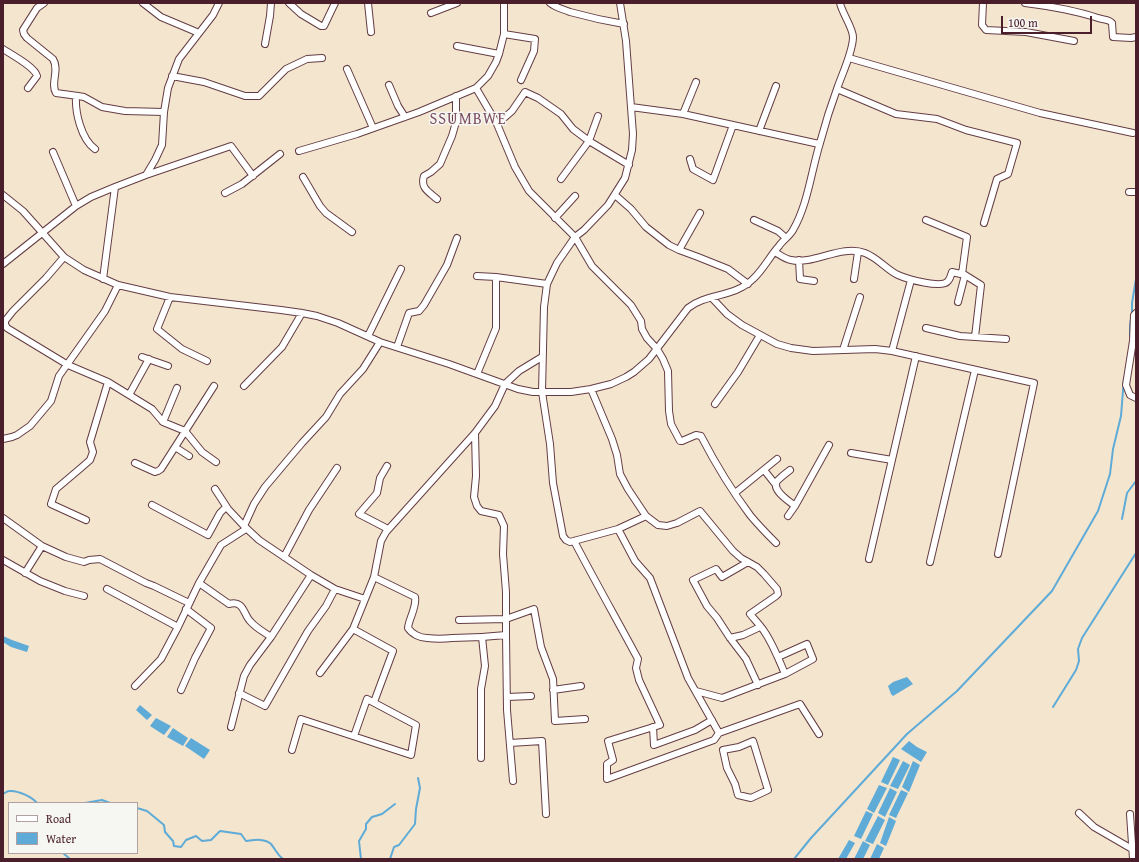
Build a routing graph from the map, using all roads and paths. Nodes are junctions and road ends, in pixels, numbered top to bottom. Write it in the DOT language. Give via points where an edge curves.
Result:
graph roads {
  1 [pos="44,3"];
  2 [pos="143,3"];
  3 [pos="219,3"];
  4 [pos="271,3"];
  5 [pos="289,3"];
  6 [pos="335,3"];
  7 [pos="368,3"];
  8 [pos="457,3"];
  9 [pos="504,3"];
  10 [pos="550,3"];
  11 [pos="620,3"];
  12 [pos="840,3"];
  13 [pos="983,3"];
  14 [pos="1025,3"];
  15 [pos="431,13"];
  16 [pos="624,24"];
  17 [pos="371,32"];
  18 [pos="199,33"];
  19 [pos="504,34"];
  20 [pos="1136,37"];
  21 [pos="1074,41"];
  22 [pos="265,44"];
  23 [pos="457,46"];
  24 [pos="3,49"];
  25 [pos="499,54"];
  26 [pos="322,58"];
  27 [pos="849,58"];
  28 [pos="346,69"];
  29 [pos="172,76"];
  30 [pos="521,80"];
  31 [pos="696,82"];
  32 [pos="389,85"];
  33 [pos="776,86"];
  34 [pos="28,88"];
  35 [pos="476,88"];
  36 [pos="837,89"];
  37 [pos="76,96"];
  38 [pos="456,96"];
  39 [pos="631,107"];
  40 [pos="164,112"];
  41 [pos="683,114"];
  42 [pos="598,116"];
  43 [pos="405,117"];
  44 [pos="497,124"];
  45 [pos="733,125"];
  46 [pos="373,128"];
  47 [pos="759,131"];
  48 [pos="1133,133"];
  49 [pos="589,141"];
  50 [pos="819,144"];
  51 [pos="95,149"];
  52 [pos="299,151"];
  53 [pos="53,152"];
  54 [pos="280,154"];
  55 [pos="690,159"];
  56 [pos="629,165"];
  57 [pos="146,175"];
  58 [pos="253,176"];
  59 [pos="303,177"];
  60 [pos="561,179"];
  61 [pos="115,187"];
  62 [pos="226,193"];
  63 [pos="3,195"];
  64 [pos="615,195"];
  65 [pos="575,196"];
  66 [pos="437,199"];
  67 [pos="76,206"];
  68 [pos="700,213"];
  69 [pos="555,218"];
  70 [pos="754,220"];
  71 [pos="926,220"];
  72 [pos="984,223"];
  73 [pos="42,232"];
  74 [pos="352,232"];
  75 [pos="575,237"];
  76 [pos="456,238"];
  77 [pos="786,238"];
  78 [pos="679,250"];
  79 [pos="775,252"];
  80 [pos="858,252"];
  81 [pos="64,257"];
  82 [pos="799,260"];
  83 [pos="3,264"];
  84 [pos="401,269"];
  85 [pos="964,275"];
  86 [pos="477,276"];
  87 [pos="496,277"];
  88 [pos="103,279"];
  89 [pos="854,279"];
  90 [pos="911,280"];
  91 [pos="814,281"];
  92 [pos="547,284"];
  93 [pos="748,284"];
  94 [pos="118,285"];
  95 [pos="170,297"];
  96 [pos="860,297"];
  97 [pos="712,298"];
  98 [pos="958,302"];
  99 [pos="302,313"];
  100 [pos="1136,313"];
  101 [pos="926,328"];
  102 [pos="760,335"];
  103 [pos="368,336"];
  104 [pos="975,337"];
  105 [pos="1006,339"];
  106 [pos="380,342"];
  107 [pos="397,347"];
  108 [pos="657,349"];
  109 [pos="843,350"];
  110 [pos="892,351"];
  111 [pos="916,356"];
  112 [pos="542,357"];
  113 [pos="207,361"];
  114 [pos="68,366"];
  115 [pos="168,366"];
  116 [pos="975,370"];
  117 [pos="478,374"];
  118 [pos="108,382"];
  119 [pos="505,384"];
  120 [pos="214,386"];
  121 [pos="244,386"];
  122 [pos="177,388"];
  123 [pos="591,389"];
  124 [pos="542,392"];
  125 [pos="129,395"];
  126 [pos="1136,398"];
  127 [pos="715,404"];
  128 [pos="163,422"];
  129 [pos="185,431"];
  130 [pos="475,433"];
  131 [pos="3,439"];
  132 [pos="829,445"];
  133 [pos="175,447"];
  134 [pos="851,453"];
  135 [pos="189,456"];
  136 [pos="777,459"];
  137 [pos="892,460"];
  138 [pos="216,462"];
  139 [pos="135,463"];
  140 [pos="387,466"];
  141 [pos="337,468"];
  142 [pos="764,470"];
  143 [pos="790,470"];
  144 [pos="776,485"];
  145 [pos="215,489"];
  146 [pos="735,493"];
  147 [pos="152,505"];
  148 [pos="795,506"];
  149 [pos="226,507"];
  150 [pos="646,516"];
  151 [pos="788,516"];
  152 [pos="3,518"];
  153 [pos="86,520"];
  154 [pos="245,528"];
  155 [pos="618,529"];
  156 [pos="388,530"];
  157 [pos="574,541"];
  158 [pos="776,543"];
  159 [pos="42,546"];
  160 [pos="998,554"];
  161 [pos="284,557"];
  162 [pos="869,559"];
  163 [pos="3,560"];
  164 [pos="748,562"];
  165 [pos="930,562"];
  166 [pos="25,573"];
  167 [pos="311,575"];
  168 [pos="374,578"];
  169 [pos="199,584"];
  170 [pos="107,589"];
  171 [pos="335,589"];
  172 [pos="84,596"];
  173 [pos="365,599"];
  174 [pos="188,606"];
  175 [pos="506,619"];
  176 [pos="459,620"];
  177 [pos="178,627"];
  178 [pos="760,627"];
  179 [pos="353,629"];
  180 [pos="506,635"];
  181 [pos="271,637"];
  182 [pos="482,637"];
  183 [pos="730,638"];
  184 [pos="778,657"];
  185 [pos="320,673"];
  186 [pos="785,674"];
  187 [pos="758,685"];
  188 [pos="135,686"];
  189 [pos="581,686"];
  190 [pos="181,690"];
  191 [pos="553,690"];
  192 [pos="696,691"];
  193 [pos="239,693"];
  194 [pos="531,696"];
  195 [pos="507,697"];
  196 [pos="374,702"];
  197 [pos="585,719"];
  198 [pos="712,720"];
  199 [pos="231,727"];
  200 [pos="653,727"];
  201 [pos="719,733"];
  202 [pos="819,734"];
  203 [pos="354,736"];
  204 [pos="510,743"];
  205 [pos="292,750"];
  206 [pos="481,758"];
  207 [pos="513,781"];
  208 [pos="735,784"];
  209 [pos="1079,813"];
  210 [pos="546,814"];
  211 [pos="1130,814"];
  212 [pos="1132,849"];
  213 [pos="1133,859"];
  1 -- 37 [label="street" via="37,8 24,34 53,59 56,67 56,94"];
  2 -- 18 [label="street" via="161,17"];
  3 -- 18 [label="street"];
  4 -- 22 [label="street"];
  5 -- 6 [label="street" via="324,26"];
  7 -- 17 [label="street"];
  8 -- 15 [label="street"];
  9 -- 19 [label="street"];
  10 -- 16 [label="street" via="557,8 585,16"];
  11 -- 16 [label="street"];
  12 -- 27 [label="street" via="853,36"];
  13 -- 21 [label="street" via="982,25 986,30 1026,32"];
  14 -- 20 [label="street" via="1110,21 1113,37"];
  16 -- 39 [label="street"];
  18 -- 29 [label="street" via="179,59"];
  19 -- 25 [label="street"];
  19 -- 30 [label="street" via="535,39 534,51"];
  23 -- 25 [label="street"];
  24 -- 34 [label="street" via="37,73"];
  25 -- 35 [label="street" via="488,76"];
  26 -- 29 [label="street" via="307,59 286,70 259,96 245,96 204,82"];
  27 -- 36 [label="street"];
  27 -- 48 [label="street" via="1040,112"];
  28 -- 46 [label="street"];
  29 -- 40 [label="street"];
  31 -- 41 [label="street"];
  32 -- 43 [label="street"];
  33 -- 47 [label="street"];
  35 -- 38 [label="street"];
  35 -- 44 [label="street"];
  36 -- 50 [label="street"];
  36 -- 72 [label="street" via="896,114 937,119 966,130 1017,143 1008,174 997,179"];
  37 -- 40 [label="street" via="84,97 102,107 125,111"];
  37 -- 51 [label="street" via="77,118 87,140"];
  38 -- 43 [label="street"];
  38 -- 66 [label="street" via="456,122 452,136 440,164 424,176 422,181 424,187"];
  39 -- 41 [label="street"];
  39 -- 56 [label="street" via="633,134"];
  40 -- 57 [label="street" via="162,145"];
  41 -- 45 [label="street"];
  42 -- 49 [label="street"];
  43 -- 46 [label="street"];
  44 -- 49 [label="street" via="512,111 525,92 561,114 573,129"];
  44 -- 69 [label="street" via="528,191"];
  45 -- 47 [label="street"];
  45 -- 55 [label="street" via="713,180 694,169"];
  46 -- 52 [label="street"];
  47 -- 50 [label="street"];
  49 -- 56 [label="street"];
  49 -- 60 [label="street"];
  50 -- 77 [label="street" via="807,196 793,231"];
  53 -- 67 [label="street"];
  54 -- 58 [label="street"];
  56 -- 64 [label="street"];
  57 -- 58 [label="street" via="231,146"];
  57 -- 61 [label="street"];
  58 -- 62 [label="street"];
  59 -- 74 [label="street" via="326,213"];
  61 -- 67 [label="street"];
  61 -- 88 [label="street"];
  63 -- 73 [label="street" via="23,211"];
  64 -- 75 [label="street"];
  64 -- 78 [label="street" via="646,227"];
  65 -- 69 [label="street"];
  67 -- 73 [label="street"];
  68 -- 78 [label="street"];
  69 -- 75 [label="street"];
  70 -- 77 [label="street" via="778,231"];
  71 -- 85 [label="street" via="967,237"];
  73 -- 81 [label="street"];
  73 -- 83 [label="street"];
  75 -- 92 [label="street" via="556,263"];
  75 -- 108 [label="street" via="592,266 631,305 641,321 646,338"];
  76 -- 107 [label="street" via="447,266 424,305 419,311 409,313"];
  77 -- 79 [label="street"];
  78 -- 93 [label="street" via="728,269"];
  79 -- 82 [label="street" via="786,259"];
  79 -- 93 [label="street"];
  80 -- 82 [label="street" via="850,250"];
  80 -- 89 [label="street"];
  80 -- 90 [label="street" via="865,253 898,275"];
  81 -- 88 [label="street"];
  81 -- 114 [label="street" via="5,320 5,324 7,328"];
  82 -- 91 [label="street" via="800,279"];
  84 -- 103 [label="street"];
  85 -- 90 [label="street" via="952,272 944,284"];
  85 -- 98 [label="street"];
  85 -- 104 [label="street" via="981,285"];
  86 -- 87 [label="street"];
  87 -- 92 [label="street"];
  87 -- 117 [label="street" via="496,328"];
  88 -- 94 [label="street"];
  90 -- 110 [label="street"];
  92 -- 112 [label="street"];
  93 -- 97 [label="street"];
  94 -- 95 [label="street"];
  94 -- 114 [label="street" via="105,311"];
  95 -- 99 [label="street"];
  95 -- 113 [label="street" via="157,329 182,349"];
  96 -- 109 [label="street"];
  97 -- 102 [label="street" via="727,314"];
  97 -- 108 [label="street" via="694,303 688,308"];
  99 -- 103 [label="street" via="338,323"];
  99 -- 121 [label="street" via="282,347"];
  100 -- 126 [label="street" via="1126,386 1130,395"];
  101 -- 104 [label="street"];
  102 -- 109 [label="street" via="792,348 813,351"];
  102 -- 127 [label="street"];
  103 -- 106 [label="street"];
  104 -- 105 [label="street"];
  106 -- 107 [label="street"];
  106 -- 154 [label="street" via="363,369 340,394 326,417 265,487 254,504"];
  107 -- 117 [label="street"];
  108 -- 123 [label="street" via="649,359 626,377"];
  108 -- 146 [label="street" via="668,371 669,411 671,424 677,436 680,441 696,435 701,436"];
  109 -- 110 [label="street"];
  110 -- 111 [label="street"];
  111 -- 116 [label="street"];
  111 -- 137 [label="street"];
  112 -- 119 [label="street" via="519,371"];
  112 -- 124 [label="street"];
  114 -- 118 [label="street"];
  114 -- 131 [label="street" via="60,376 51,401 30,426 17,435"];
  115 -- 125 [label="street" via="146,358"];
  116 -- 160 [label="street" via="1034,383"];
  116 -- 165 [label="street"];
  117 -- 119 [label="street"];
  118 -- 125 [label="street"];
  118 -- 153 [label="street" via="90,442 90,460 56,489 51,504"];
  119 -- 124 [label="street" via="518,389"];
  119 -- 130 [label="street" via="495,406"];
  120 -- 129 [label="street"];
  122 -- 128 [label="street"];
  123 -- 124 [label="street"];
  123 -- 150 [label="street" via="612,439 620,474"];
  124 -- 157 [label="street" via="553,483 563,536 570,542"];
  125 -- 128 [label="street" via="152,409"];
  128 -- 129 [label="street"];
  129 -- 133 [label="street"];
  129 -- 138 [label="street" via="202,452"];
  130 -- 156 [label="street"];
  130 -- 175 [label="street" via="474,497 481,511 499,515 504,526 502,554"];
  132 -- 148 [label="street"];
  133 -- 135 [label="street"];
  133 -- 139 [label="street" via="158,471"];
  134 -- 137 [label="street"];
  136 -- 142 [label="street"];
  137 -- 162 [label="street"];
  140 -- 156 [label="street" via="380,478 377,493 359,514"];
  141 -- 161 [label="street" via="309,510"];
  142 -- 144 [label="street"];
  142 -- 146 [label="street"];
  143 -- 144 [label="street"];
  144 -- 148 [label="street" via="779,493"];
  145 -- 149 [label="street"];
  146 -- 158 [label="street" via="751,516"];
  147 -- 149 [label="street" via="208,535"];
  148 -- 151 [label="street"];
  149 -- 154 [label="street"];
  150 -- 155 [label="street"];
  150 -- 164 [label="street" via="658,525 666,526 677,524 700,511 733,550"];
  152 -- 159 [label="street"];
  154 -- 161 [label="street"];
  154 -- 169 [label="street" via="221,545"];
  155 -- 157 [label="street"];
  155 -- 192 [label="street" via="635,561 650,578 688,678"];
  156 -- 168 [label="street" via="381,541"];
  157 -- 200 [label="street" via="638,659 636,668 660,725"];
  159 -- 166 [label="street"];
  159 -- 174 [label="street" via="84,562 100,559"];
  161 -- 167 [label="street"];
  163 -- 166 [label="street"];
  164 -- 178 [label="street" via="757,567 777,589 778,594 750,614"];
  164 -- 183 [label="street" via="722,577 716,569 693,580 707,606"];
  166 -- 172 [label="street" via="65,591"];
  167 -- 171 [label="street"];
  167 -- 181 [label="street"];
  168 -- 173 [label="street"];
  168 -- 182 [label="street" via="415,597 408,628 418,636"];
  169 -- 174 [label="street"];
  169 -- 181 [label="street" via="229,604 239,605 249,621"];
  170 -- 177 [label="street"];
  171 -- 173 [label="street"];
  171 -- 193 [label="street" via="265,706"];
  173 -- 179 [label="street"];
  174 -- 177 [label="street"];
  174 -- 190 [label="street" via="212,628"];
  175 -- 176 [label="street"];
  175 -- 180 [label="street"];
  175 -- 191 [label="street" via="534,609 541,647 553,679"];
  177 -- 188 [label="street" via="160,659"];
  178 -- 183 [label="street" via="744,635"];
  178 -- 184 [label="street"];
  179 -- 185 [label="street"];
  179 -- 196 [label="street" via="393,651"];
  180 -- 182 [label="street"];
  180 -- 195 [label="street"];
  181 -- 193 [label="street" via="244,676"];
  182 -- 206 [label="street" via="485,666"];
  183 -- 187 [label="street" via="746,660"];
  184 -- 186 [label="street"];
  184 -- 186 [label="street" via="807,644 813,659"];
  186 -- 187 [label="street"];
  187 -- 192 [label="street" via="722,698"];
  189 -- 191 [label="street"];
  191 -- 197 [label="street" via="555,721"];
  192 -- 198 [label="street"];
  193 -- 199 [label="street"];
  194 -- 195 [label="street"];
  195 -- 204 [label="street"];
  196 -- 203 [label="street" via="367,699"];
  196 -- 203 [label="street" via="416,725 411,755"];
  198 -- 200 [label="street" via="695,730 654,745"];
  198 -- 201 [label="street"];
  200 -- 201 [label="street" via="608,741 613,760 608,764 607,779 714,740"];
  201 -- 202 [label="street" via="800,704"];
  203 -- 205 [label="street" via="301,719"];
  204 -- 207 [label="street"];
  204 -- 210 [label="street" via="542,741"];
  208 -- 208 [label="street" via="727,768 723,750 753,742 768,790 751,798 738,795"];
  209 -- 212 [label="street" via="1094,827"];
  211 -- 212 [label="street"];
  212 -- 213 [label="street"];
}
